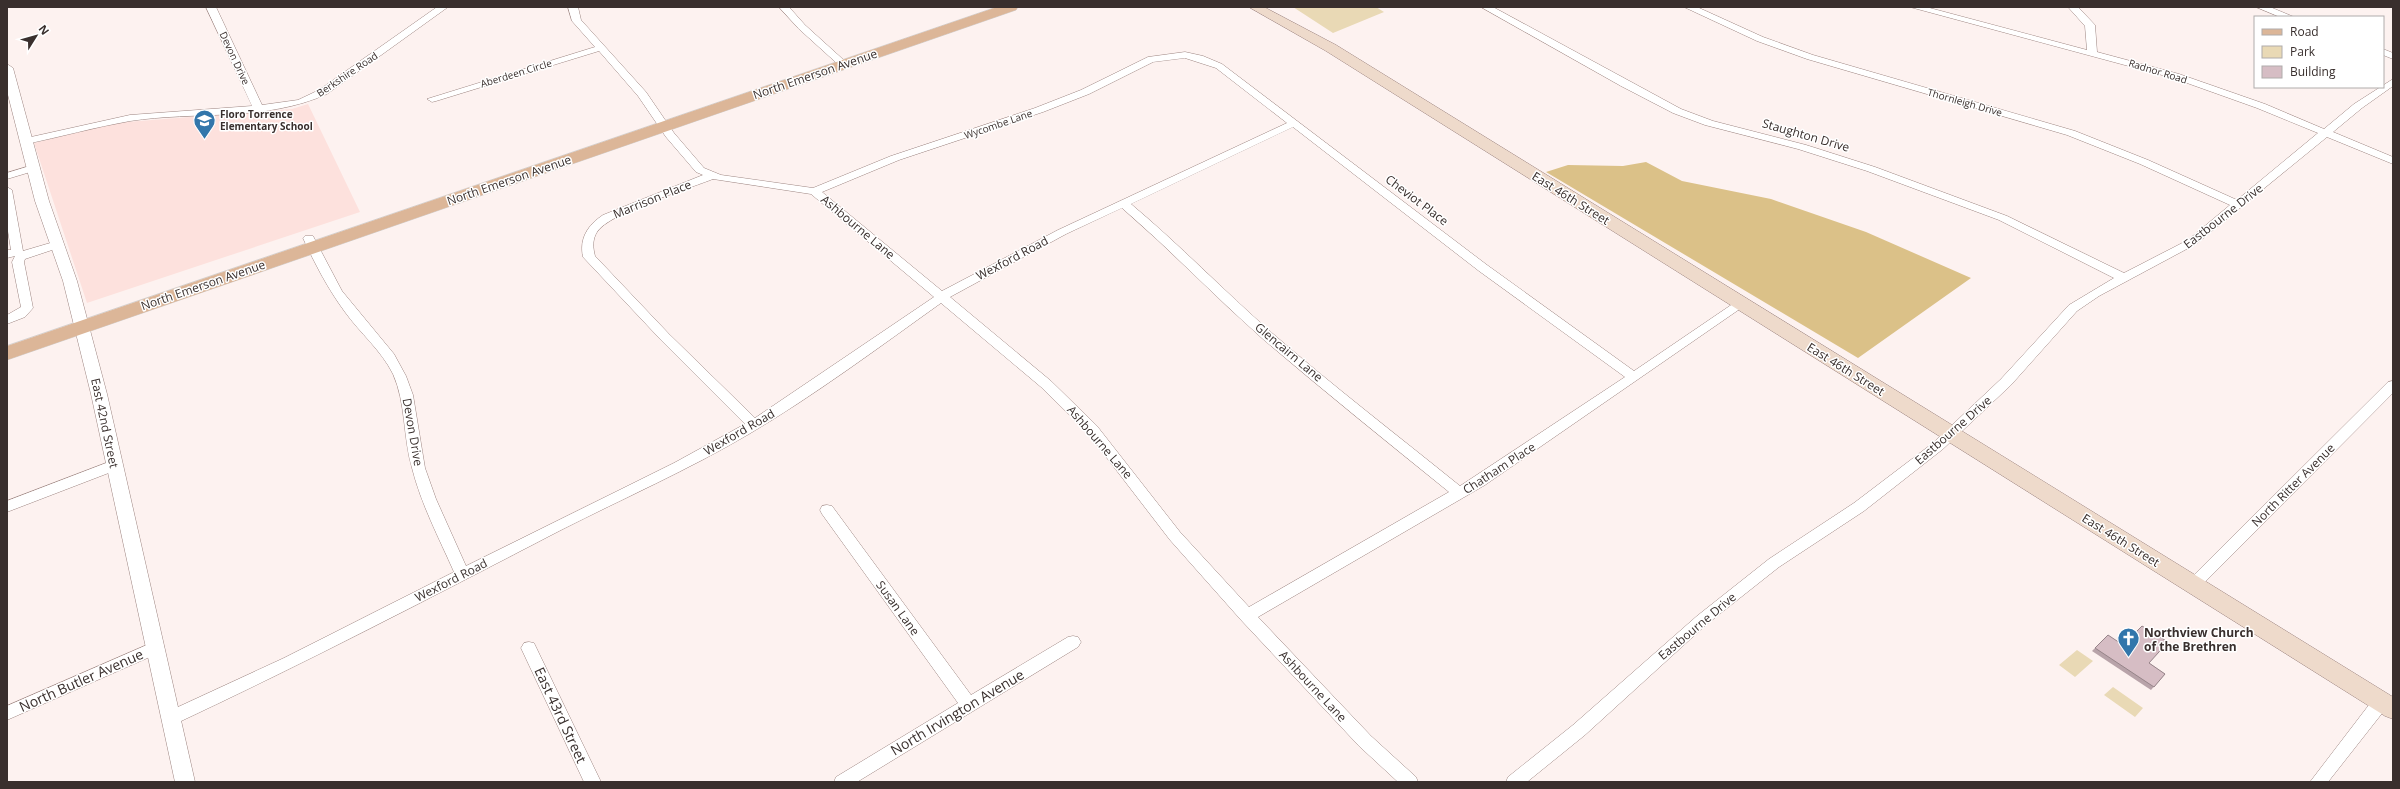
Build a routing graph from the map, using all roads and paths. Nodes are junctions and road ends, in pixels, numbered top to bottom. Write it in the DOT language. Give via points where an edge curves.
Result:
graph roads {
  1 [pos="211,7"];
  2 [pos="443,7"];
  3 [pos="573,7"];
  4 [pos="784,7"];
  5 [pos="985,7"];
  6 [pos="1011,7"];
  7 [pos="1255,7"];
  8 [pos="1270,7"];
  9 [pos="1486,7"];
  10 [pos="1689,7"];
  11 [pos="1915,7"];
  12 [pos="2073,7"];
  13 [pos="2261,7"];
  14 [pos="2286,16"];
  15 [pos="1300,29"];
  16 [pos="600,48"];
  17 [pos="2092,52"];
  18 [pos="1180,55"];
  19 [pos="840,61"];
  20 [pos="7,68"];
  21 [pos="2393,82"];
  22 [pos="10,89"];
  23 [pos="432,99"];
  24 [pos="258,108"];
  25 [pos="662,122"];
  26 [pos="1294,123"];
  27 [pos="2326,133"];
  28 [pos="26,141"];
  29 [pos="2393,161"];
  30 [pos="33,168"];
  31 [pos="7,176"];
  32 [pos="711,176"];
  33 [pos="7,190"];
  34 [pos="814,190"];
  35 [pos="1124,204"];
  36 [pos="2239,205"];
  37 [pos="311,243"];
  38 [pos="57,244"];
  39 [pos="14,259"];
  40 [pos="2124,278"];
  41 [pos="941,298"];
  42 [pos="1741,304"];
  43 [pos="7,320"];
  44 [pos="80,322"];
  45 [pos="7,341"];
  46 [pos="7,353"];
  47 [pos="1634,377"];
  48 [pos="2393,385"];
  49 [pos="754,425"];
  50 [pos="1950,434"];
  51 [pos="114,465"];
  52 [pos="1459,493"];
  53 [pos="7,507"];
  54 [pos="827,510"];
  55 [pos="463,575"];
  56 [pos="2193,585"];
  57 [pos="1246,616"];
  58 [pos="1073,642"];
  59 [pos="156,647"];
  60 [pos="529,648"];
  61 [pos="969,705"];
  62 [pos="2387,706"];
  63 [pos="7,713"];
  64 [pos="171,718"];
  65 [pos="185,782"];
  66 [pos="593,782"];
  67 [pos="842,782"];
  68 [pos="1410,782"];
  69 [pos="1514,782"];
  70 [pos="2318,782"];
  1 -- 24 [label="street, Devon Drive"];
  2 -- 24 [label="street, Berkshire Road" via="315,97 292,105"];
  3 -- 16 [label="street, Marrison Place" via="577,21"];
  4 -- 19 [label="street"];
  5 -- 19 [label="main road, North Emerson Avenue"];
  6 -- 19 [label="main road, North Emerson Avenue"];
  7 -- 15 [label="main road, East 46th Street" via="1289,27"];
  8 -- 15 [label="main road, East 46th Street" via="1297,24"];
  9 -- 40 [label="street, Staughton Drive" via="1624,84 1683,113 1820,152 1885,174 2016,224"];
  10 -- 36 [label="street, Thornleigh Drive" via="1760,39 1810,57 2071,133 2130,156"];
  11 -- 17 [label="street, Radnor Road"];
  12 -- 17 [label="street" via="2090,25"];
  13 -- 14 [label="street"];
  15 -- 42 [label="main road, East 46th Street"];
  16 -- 23 [label="street, Aberdeen Circle"];
  16 -- 25 [label="street, Marrison Place"];
  17 -- 27 [label="street, Radnor Road" via="2220,91"];
  18 -- 26 [label="street, Cheviot Place" via="1216,64"];
  18 -- 34 [label="street, Wycombe Lane" via="1151,59 1085,92 1039,110 895,158"];
  19 -- 25 [label="main road, North Emerson Avenue"];
  20 -- 22 [label="street, East 42nd Street"];
  21 -- 27 [label="street, Eastbourne Drive" via="2358,106"];
  22 -- 28 [label="street, East 42nd Street"];
  24 -- 28 [label="street, Berkshire Road" via="130,118"];
  25 -- 32 [label="street, Marrison Place" via="694,165"];
  25 -- 37 [label="main road, North Emerson Avenue"];
  26 -- 35 [label="street, Wexford Road"];
  26 -- 47 [label="street, Cheviot Place" via="1483,268"];
  27 -- 29 [label="street, Radnor Road"];
  27 -- 36 [label="street, Eastbourne Drive"];
  28 -- 30 [label="street, East 42nd Street"];
  30 -- 31 [label="street"];
  30 -- 38 [label="street, East 42nd Street"];
  32 -- 34 [label="street, Ashbourne Lane"];
  32 -- 49 [label="street, Marrison Place" via="608,217 592,231 587,240 587,252 634,305"];
  33 -- 39 [label="street"];
  34 -- 41 [label="street, Ashbourne Lane"];
  35 -- 41 [label="street, Wexford Road" via="1047,239"];
  35 -- 52 [label="street, Glencairn Lane" via="1269,337"];
  36 -- 40 [label="street, Eastbourne Drive" via="2184,247"];
  37 -- 44 [label="main road, North Emerson Avenue"];
  37 -- 55 [label="street, Devon Drive" via="334,289 349,310 383,346 401,377 410,406 415,454 422,479"];
  38 -- 39 [label="street"];
  38 -- 44 [label="street, East 42nd Street" via="70,281"];
  39 -- 43 [label="street" via="27,308 21,314"];
  40 -- 50 [label="street, Eastbourne Drive" via="2073,308 2006,382"];
  41 -- 49 [label="street, Wexford Road"];
  41 -- 57 [label="street, Ashbourne Lane" via="1046,384 1076,412 1175,536"];
  42 -- 47 [label="street, Chatham Place"];
  42 -- 50 [label="main road, East 46th Street"];
  44 -- 45 [label="main road, North Emerson Avenue"];
  44 -- 46 [label="main road, North Emerson Avenue"];
  44 -- 51 [label="street, East 42nd Street"];
  47 -- 52 [label="street, Chatham Place"];
  48 -- 56 [label="street, North Ritter Avenue"];
  49 -- 55 [label="street, Wexford Road" via="673,470"];
  50 -- 56 [label="main road, East 46th Street"];
  50 -- 69 [label="street, Eastbourne Drive" via="1859,507 1774,563 1702,620 1579,730"];
  51 -- 53 [label="street"];
  51 -- 59 [label="street, East 42nd Street"];
  52 -- 57 [label="street, Chatham Place"];
  54 -- 61 [label="street, Susan Lane"];
  55 -- 64 [label="street, Wexford Road" via="290,663"];
  56 -- 62 [label="main road, East 46th Street"];
  57 -- 68 [label="street, Ashbourne Lane" via="1366,741"];
  58 -- 61 [label="street, North Irvington Avenue"];
  59 -- 63 [label="street, North Butler Avenue"];
  59 -- 64 [label="street, East 42nd Street"];
  60 -- 66 [label="street, East 43rd Street"];
  61 -- 67 [label="street, North Irvington Avenue"];
  62 -- 70 [label="street"];
  64 -- 65 [label="street, East 42nd Street"];
}
